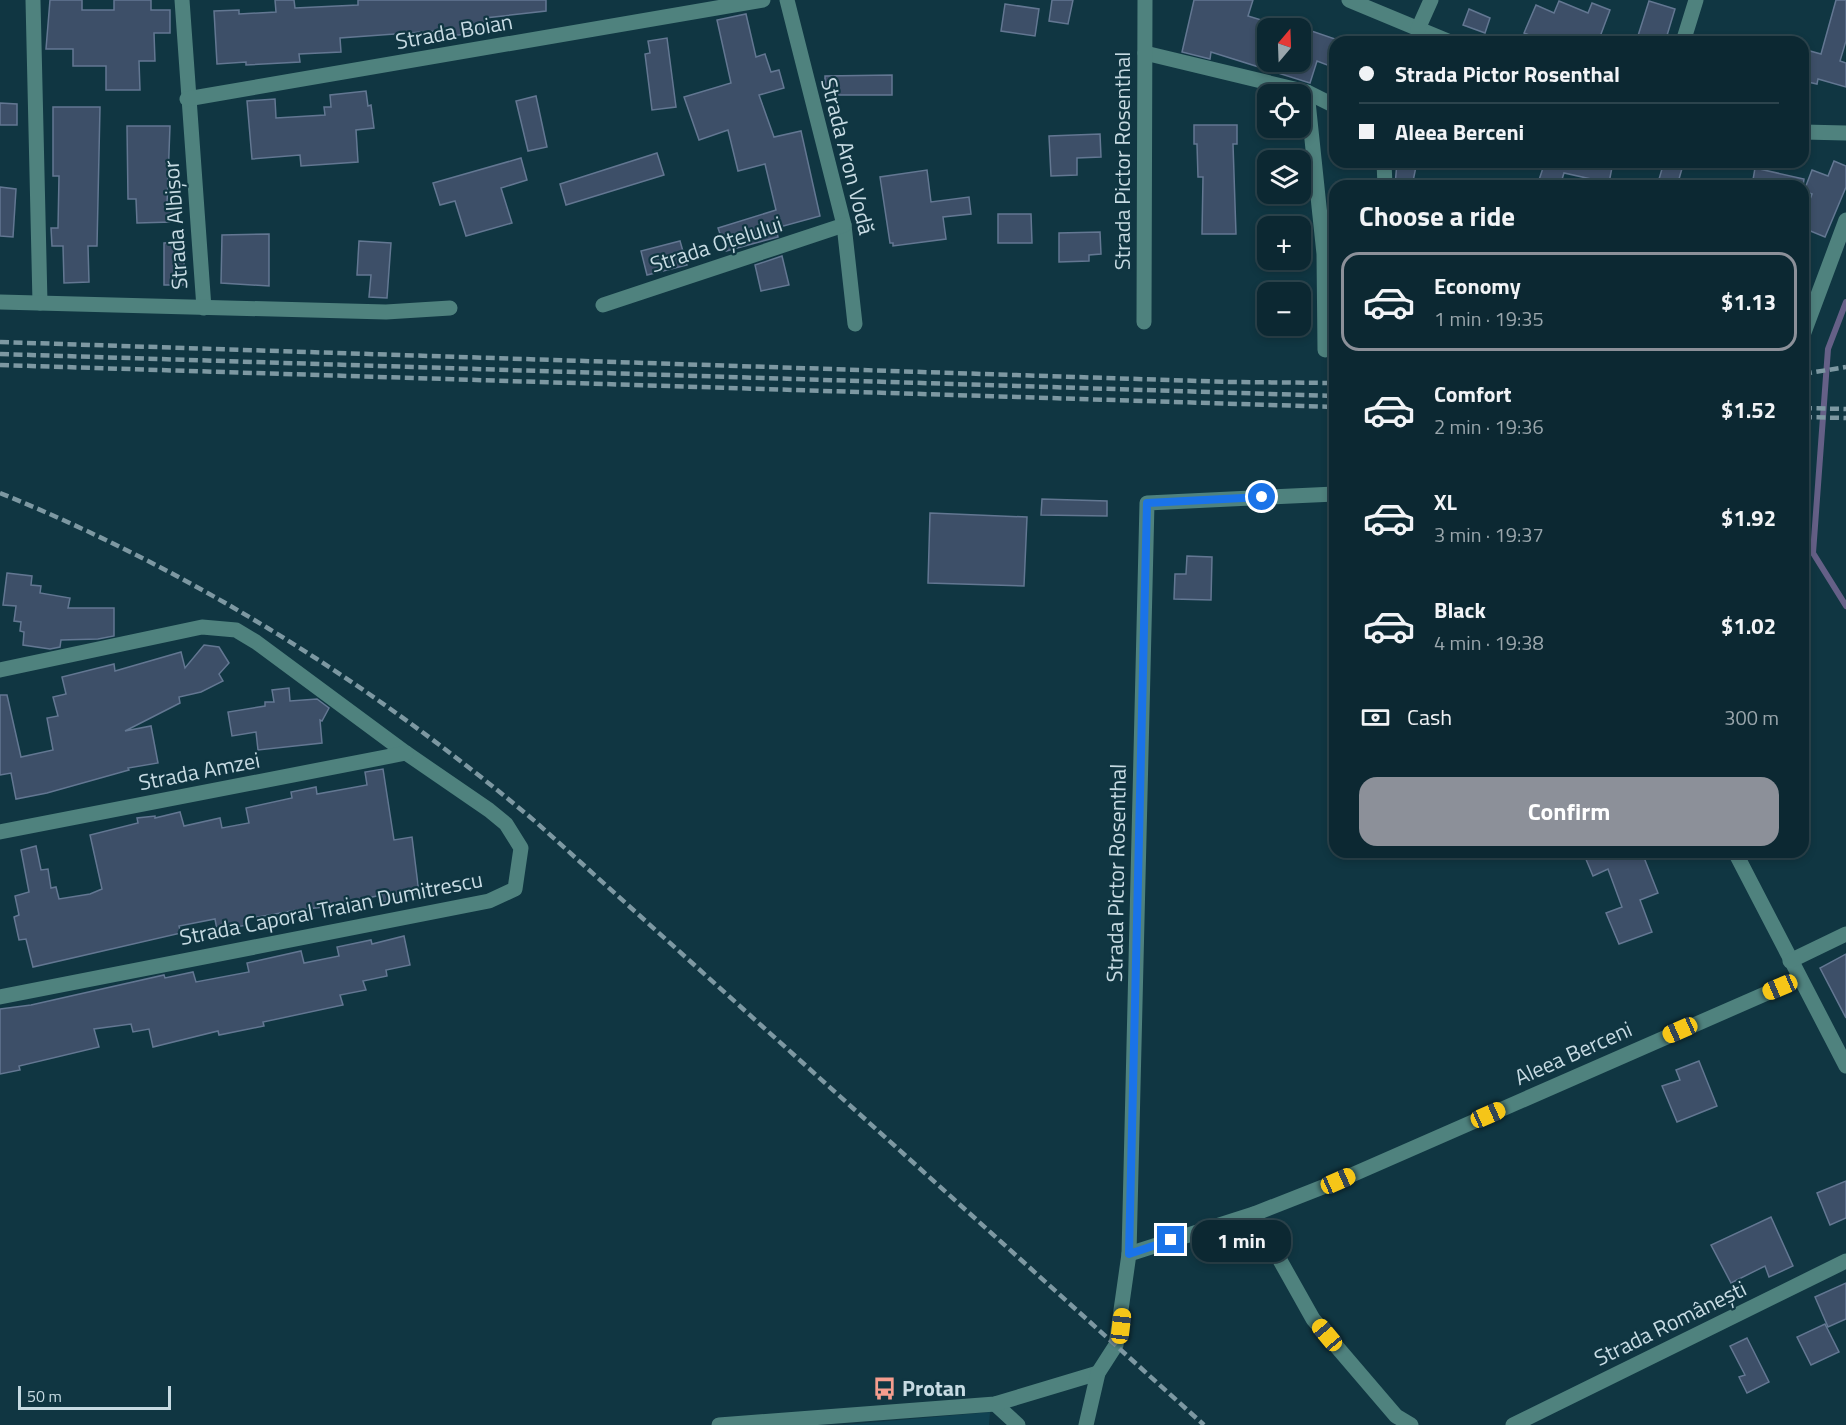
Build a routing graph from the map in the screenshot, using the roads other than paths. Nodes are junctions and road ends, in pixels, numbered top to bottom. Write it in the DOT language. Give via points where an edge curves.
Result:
graph roads {
  1 [pos="33,0"];
  2 [pos="182,0"];
  3 [pos="763,0"];
  4 [pos="787,0"];
  5 [pos="1145,0"];
  6 [pos="1349,0"];
  7 [pos="1431,0"];
  8 [pos="1696,0"];
  9 [pos="1418,29"];
  10 [pos="1435,36"];
  11 [pos="1685,36"];
  12 [pos="1145,53"];
  13 [pos="1274,84"];
  14 [pos="1311,94"];
  15 [pos="187,99"];
  16 [pos="1329,103"];
  17 [pos="1311,130"];
  18 [pos="1809,132"];
  19 [pos="1846,133"];
  20 [pos="1846,220"];
  21 [pos="844,225"];
  22 [pos="0,302"];
  23 [pos="40,303"];
  24 [pos="603,305"];
  25 [pos="204,308"];
  26 [pos="450,308"];
  27 [pos="1809,319"];
  28 [pos="1144,322"];
  29 [pos="855,324"];
  30 [pos="1325,350"];
  31 [pos="1329,494"];
  32 [pos="0,670"];
  33 [pos="406,753"];
  34 [pos="0,832"];
  35 [pos="1738,858"];
  36 [pos="1846,934"];
  37 [pos="1790,961"];
  38 [pos="1799,979"];
  39 [pos="0,997"];
  40 [pos="1846,1066"];
  41 [pos="1254,1214"];
  42 [pos="1129,1254"];
  43 [pos="1846,1261"];
  44 [pos="1098,1374"];
  45 [pos="995,1404"];
  46 [pos="719,1425"];
  47 [pos="1018,1425"];
  48 [pos="1086,1425"];
  49 [pos="1411,1425"];
  50 [pos="1513,1425"];
  1 -- 23 [label="street"];
  2 -- 15 [label="street, Strada Albișor"];
  3 -- 15 [label="street, Strada Boian"];
  4 -- 21 [label="street, Strada Aron Vodă"];
  5 -- 12 [label="street, Strada Pictor Rosenthal"];
  6 -- 9 [label="street"];
  7 -- 9 [label="street"];
  8 -- 11 [label="street"];
  9 -- 10 [label="street"];
  12 -- 13 [label="street"];
  12 -- 28 [label="street, Strada Pictor Rosenthal"];
  14 -- 16 [label="street"];
  15 -- 25 [label="street, Strada Albișor"];
  17 -- 30 [label="street" via="1324,254"];
  18 -- 19 [label="street"];
  20 -- 27 [label="street"];
  21 -- 24 [label="street, Strada Oțelului"];
  21 -- 29 [label="street, Strada Aron Vodă"];
  22 -- 23 [label="street"];
  23 -- 25 [label="street"];
  25 -- 26 [label="street, Strada Albișor" via="386,312"];
  31 -- 42 [label="street, Strada Pictor Rosenthal" via="1147,503"];
  32 -- 33 [label="street" via="202,627 236,630"];
  33 -- 34 [label="street, Strada Amzei"];
  33 -- 39 [label="street, Strada Caporal Traian Dumitrescu" via="506,824 521,848 515,890 489,901"];
  35 -- 37 [label="street"];
  36 -- 37 [label="street"];
  37 -- 38 [label="street"];
  38 -- 40 [label="street"];
  38 -- 41 [label="street, Aleea Berceni"];
  41 -- 42 [label="street, Aleea Berceni"];
  41 -- 49 [label="street" via="1313,1318 1396,1416"];
  42 -- 44 [label="street, Strada Pictor Rosenthal" via="1116,1345"];
  43 -- 50 [label="street, Strada Românești"];
  44 -- 45 [label="street"];
  44 -- 48 [label="street, Strada Pictor Rosenthal"];
  45 -- 46 [label="street"];
  45 -- 47 [label="street"];
}
